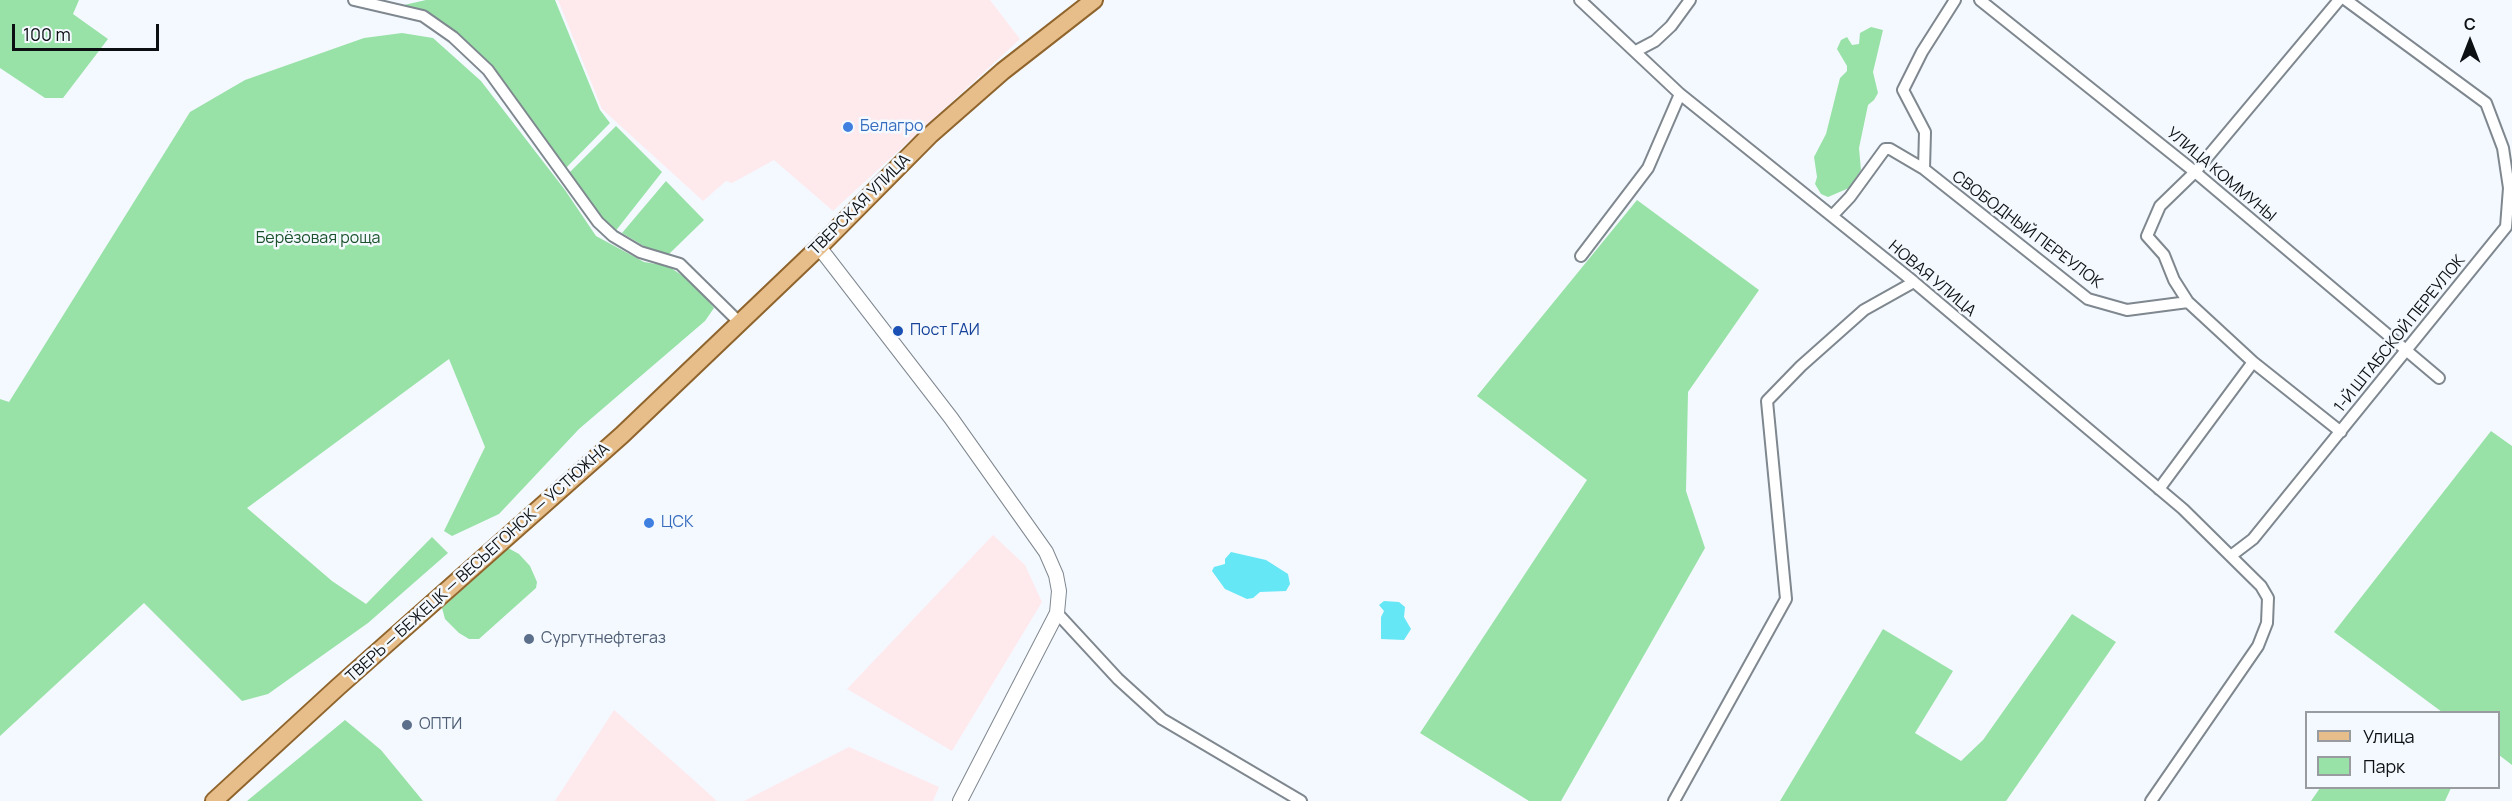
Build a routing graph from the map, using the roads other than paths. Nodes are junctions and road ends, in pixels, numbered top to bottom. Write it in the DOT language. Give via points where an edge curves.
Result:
graph roads {
  1 [pos="354,0"];
  2 [pos="1094,0"];
  3 [pos="1580,0"];
  4 [pos="1690,0"];
  5 [pos="1955,0"];
  6 [pos="1980,0"];
  7 [pos="2339,0"];
  8 [pos="2346,0"];
  9 [pos="1636,51"];
  10 [pos="1680,94"];
  11 [pos="1924,169"];
  12 [pos="2195,172"];
  13 [pos="1832,216"];
  14 [pos="819,247"];
  15 [pos="1581,256"];
  16 [pos="1914,282"];
  17 [pos="2188,302"];
  18 [pos="740,323"];
  19 [pos="2405,350"];
  20 [pos="2253,362"];
  21 [pos="2439,378"];
  22 [pos="2341,432"];
  23 [pos="2159,489"];
  24 [pos="2232,555"];
  25 [pos="1057,612"];
  26 [pos="214,801"];
  27 [pos="960,801"];
  28 [pos="1301,801"];
  29 [pos="1674,801"];
  30 [pos="2151,801"];
  1 -- 18 [label="street" via="423,16 453,37 488,70 598,222 640,252 680,264"];
  2 -- 14 [label="main road, ТВЕРСКАЯ УЛИЦА" via="1003,71 930,135"];
  3 -- 9 [label="street, НОВАЯ УЛИЦА"];
  4 -- 9 [label="street" via="1671,26"];
  5 -- 11 [label="street" via="1903,90 1925,132"];
  6 -- 12 [label="street, УЛИЦА КОММУНЫ"];
  7 -- 12 [label="street"];
  8 -- 19 [label="street, 1-Й ШТАБСКОЙ ПЕРЕУЛОК" via="2486,103 2503,148 2510,188 2506,227"];
  9 -- 10 [label="street, НОВАЯ УЛИЦА"];
  10 -- 13 [label="street, НОВАЯ УЛИЦА"];
  10 -- 15 [label="street" via="1648,168"];
  11 -- 13 [label="street, СВОБОДНЫЙ ПЕРЕУЛОК" via="1885,149"];
  11 -- 17 [label="street, СВОБОДНЫЙ ПЕРЕУЛОК" via="2088,299 2127,310"];
  12 -- 17 [label="street" via="2160,206 2147,236 2164,255"];
  12 -- 19 [label="street, УЛИЦА КОММУНЫ"];
  13 -- 16 [label="street, НОВАЯ УЛИЦА"];
  14 -- 18 [label="main road, ТВЕРСКАЯ УЛИЦА"];
  14 -- 25 [label="street" via="951,418 1046,552 1058,583"];
  16 -- 23 [label="street, НОВАЯ УЛИЦА"];
  16 -- 29 [label="street" via="1864,310 1767,401 1786,599"];
  17 -- 20 [label="street"];
  18 -- 26 [label="main road, ТВЕРЬ — БЕЖЕЦК — ВЕСЬЕГОНСК — УСТЮЖНА" via="568,485"];
  19 -- 21 [label="street, УЛИЦА КОММУНЫ"];
  19 -- 22 [label="street, 1-Й ШТАБСКОЙ ПЕРЕУЛОК"];
  20 -- 22 [label="street"];
  20 -- 23 [label="street"];
  22 -- 24 [label="street, 1-Й ШТАБСКОЙ ПЕРЕУЛОК" via="2253,540"];
  23 -- 24 [label="street, НОВАЯ УЛИЦА"];
  24 -- 30 [label="street, НОВАЯ УЛИЦА" via="2268,598 2267,623 2258,646"];
  25 -- 27 [label="street"];
  25 -- 28 [label="street" via="1118,679 1162,719"];
}
